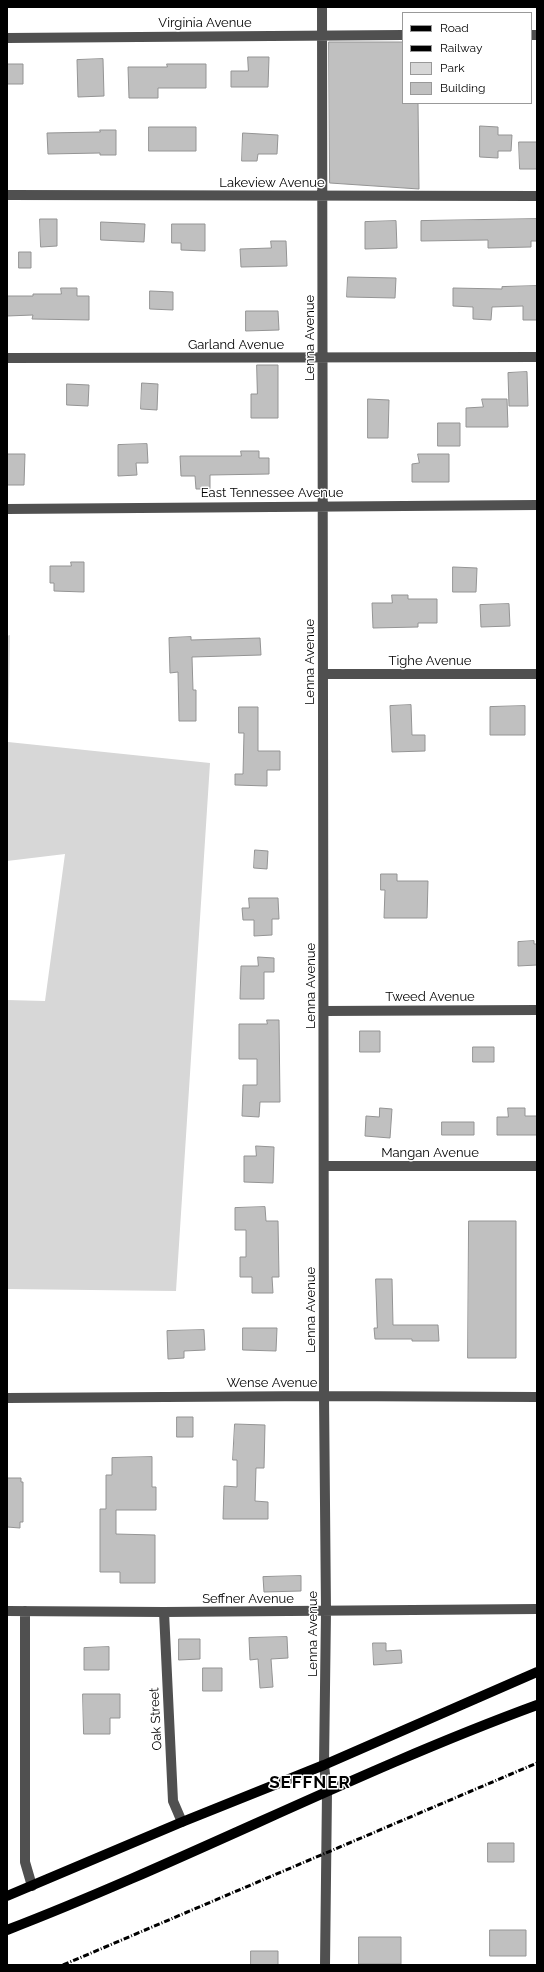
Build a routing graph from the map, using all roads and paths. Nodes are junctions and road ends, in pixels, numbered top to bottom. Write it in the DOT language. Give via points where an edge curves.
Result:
graph roads {
  1 [pos="322,7"];
  2 [pos="322,35"];
  3 [pos="402,35"];
  4 [pos="7,38"];
  5 [pos="7,196"];
  6 [pos="323,196"];
  7 [pos="537,196"];
  8 [pos="537,357"];
  9 [pos="7,358"];
  10 [pos="323,358"];
  11 [pos="537,505"];
  12 [pos="323,506"];
  13 [pos="7,509"];
  14 [pos="323,674"];
  15 [pos="537,674"];
  16 [pos="537,1010"];
  17 [pos="324,1011"];
  18 [pos="324,1166"];
  19 [pos="537,1166"];
  20 [pos="324,1396"];
  21 [pos="537,1397"];
  22 [pos="7,1398"];
  23 [pos="537,1609"];
  24 [pos="25,1610"];
  25 [pos="7,1611"];
  26 [pos="164,1612"];
  27 [pos="326,1612"];
  28 [pos="537,1672"];
  29 [pos="537,1705"];
  30 [pos="324,1765"];
  31 [pos="327,1792"];
  32 [pos="182,1822"];
  33 [pos="32,1886"];
  34 [pos="7,1896"];
  35 [pos="7,1930"];
  36 [pos="325,1965"];
  1 -- 2 [label="street, Lenna Avenue"];
  2 -- 3 [label="street, Virginia Avenue"];
  2 -- 4 [label="street, Virginia Avenue"];
  2 -- 6 [label="street, Lenna Avenue"];
  5 -- 6 [label="street, Lakeview Avenue"];
  6 -- 7 [label="street, Lakeview Avenue"];
  6 -- 10 [label="street, Lenna Avenue"];
  8 -- 10 [label="street, Garland Avenue"];
  9 -- 10 [label="street, Garland Avenue"];
  10 -- 12 [label="street, Lenna Avenue"];
  11 -- 12 [label="street, East Tennessee Avenue"];
  12 -- 13 [label="street, East Tennessee Avenue"];
  12 -- 14 [label="street, Lenna Avenue"];
  14 -- 15 [label="street, Tighe Avenue"];
  14 -- 17 [label="street, Lenna Avenue"];
  16 -- 17 [label="street, Tweed Avenue"];
  17 -- 18 [label="street, Lenna Avenue"];
  18 -- 19 [label="street, Mangan Avenue"];
  18 -- 20 [label="street, Lenna Avenue"];
  20 -- 21 [label="street, Wense Avenue"];
  20 -- 22 [label="street, Wense Avenue"];
  20 -- 27 [label="street, Lenna Avenue"];
  23 -- 27 [label="street, Seffner Avenue"];
  24 -- 25 [label="street, Seffner Avenue"];
  24 -- 26 [label="street, Seffner Avenue"];
  24 -- 33 [label="street" via="25,1862"];
  26 -- 27 [label="street, Seffner Avenue"];
  26 -- 32 [label="street, Oak Street" via="173,1801"];
  27 -- 30 [label="street, Lenna Avenue"];
  28 -- 30 [label="main road"];
  29 -- 31 [label="main road" via="467,1731"];
  30 -- 31 [label="street, Lenna Avenue"];
  30 -- 32 [label="main road"];
  31 -- 35 [label="main road" via="173,1861"];
  31 -- 36 [label="street, Lenna Avenue"];
  32 -- 33 [label="main road"];
  33 -- 34 [label="main road"];
}
